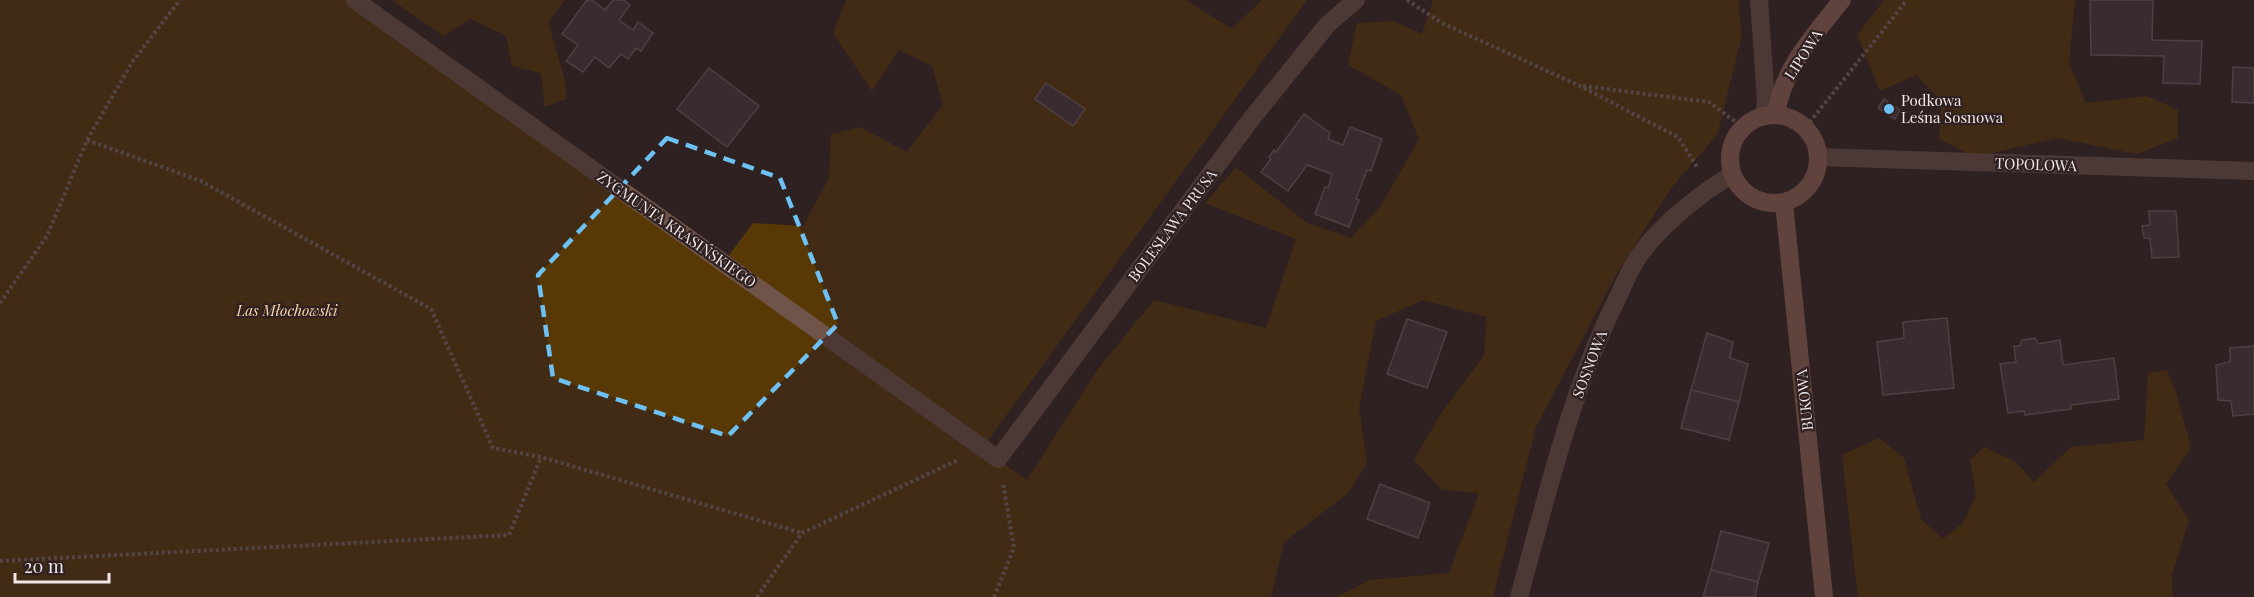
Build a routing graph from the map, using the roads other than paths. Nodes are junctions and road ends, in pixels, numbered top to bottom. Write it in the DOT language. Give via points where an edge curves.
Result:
graph roads {
  1 [pos="355,0"];
  2 [pos="1356,0"];
  3 [pos="1759,0"];
  4 [pos="1842,0"];
  5 [pos="1770,115"];
  6 [pos="1818,157"];
  7 [pos="2254,171"];
  8 [pos="1732,175"];
  9 [pos="1784,203"];
  10 [pos="998,459"];
  11 [pos="1519,597"];
  12 [pos="1824,597"];
  1 -- 10 [label="street, ZYGMUNTA KRASIŃSKIEGO"];
  2 -- 10 [label="street, BOLESŁAWA PRUSA" via="1328,24 1252,118"];
  3 -- 5 [label="street"];
  4 -- 5 [label="street, LIPOWA" via="1789,71"];
  5 -- 6 [label="street" via="1792,117 1806,127 1818,148"];
  5 -- 8 [label="street" via="1756,118 1744,128 1731,151"];
  6 -- 7 [label="street, TOPOLOWA"];
  6 -- 9 [label="street" via="1808,187"];
  8 -- 9 [label="street" via="1751,197"];
  8 -- 11 [label="street, SOSNOWA" via="1672,219 1637,258 1581,378"];
  9 -- 12 [label="street, BUKOWA"];
}
